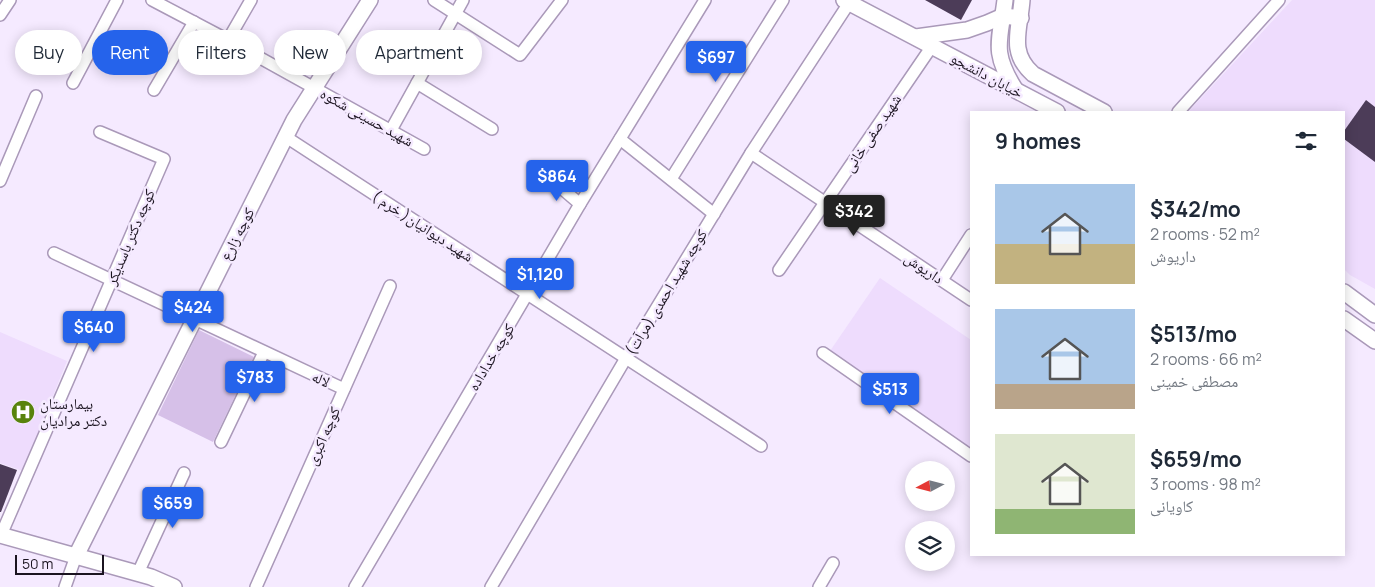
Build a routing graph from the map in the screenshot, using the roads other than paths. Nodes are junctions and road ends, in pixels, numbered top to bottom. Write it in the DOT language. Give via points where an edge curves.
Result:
graph roads {
  1 [pos="10,0"];
  2 [pos="117,0"];
  3 [pos="152,0"];
  4 [pos="251,0"];
  5 [pos="370,0"];
  6 [pos="434,0"];
  7 [pos="463,0"];
  8 [pos="562,0"];
  9 [pos="705,0"];
  10 [pos="783,0"];
  11 [pos="1005,0"];
  12 [pos="1022,0"];
  13 [pos="1279,0"];
  14 [pos="847,1"];
  15 [pos="454,13"];
  16 [pos="0,15"];
  17 [pos="1003,16"];
  18 [pos="1021,18"];
  19 [pos="194,22"];
  20 [pos="209,30"];
  21 [pos="234,30"];
  22 [pos="916,37"];
  23 [pos="932,46"];
  24 [pos="264,60"];
  25 [pos="73,82"];
  26 [pos="417,83"];
  27 [pos="314,88"];
  28 [pos="154,90"];
  29 [pos="1016,90"];
  30 [pos="36,96"];
  31 [pos="1052,111"];
  32 [pos="1102,111"];
  33 [pos="1179,111"];
  34 [pos="492,129"];
  35 [pos="391,130"];
  36 [pos="100,132"];
  37 [pos="286,136"];
  38 [pos="620,139"];
  39 [pos="424,149"];
  40 [pos="751,153"];
  41 [pos="671,179"];
  42 [pos="552,180"];
  43 [pos="0,181"];
  44 [pos="825,202"];
  45 [pos="580,204"];
  46 [pos="714,214"];
  47 [pos="970,237"];
  48 [pos="54,253"];
  49 [pos="779,270"];
  50 [pos="112,280"];
  51 [pos="942,280"];
  52 [pos="390,286"];
  53 [pos="1345,293"];
  54 [pos="528,295"];
  55 [pos="970,299"];
  56 [pos="1375,315"];
  57 [pos="194,319"];
  58 [pos="1345,320"];
  59 [pos="1375,341"];
  60 [pos="264,352"];
  61 [pos="823,353"];
  62 [pos="626,358"];
  63 [pos="344,389"];
  64 [pos="222,442"];
  65 [pos="761,446"];
  66 [pos="970,455"];
  67 [pos="184,473"];
  68 [pos="0,535"];
  69 [pos="76,556"];
  70 [pos="834,563"];
  71 [pos="138,573"];
  72 [pos="65,587"];
  73 [pos="174,587"];
  74 [pos="256,587"];
  75 [pos="356,587"];
  76 [pos="491,587"];
  77 [pos="819,587"];
  1 -- 16 [label="street"];
  2 -- 25 [label="street"];
  3 -- 19 [label="street, شهید حسینی شکوه"];
  4 -- 21 [label="street"];
  5 -- 27 [label="main road, کوچه زارع"];
  6 -- 15 [label="street"];
  7 -- 15 [label="street"];
  8 -- 15 [label="street" via="520,55"];
  9 -- 38 [label="street, کوچه خداداده"];
  10 -- 41 [label="street"];
  11 -- 17 [label="main road"];
  12 -- 18 [label="main road, خیابان دانشجو"];
  13 -- 33 [label="street"];
  14 -- 22 [label="main road, خیابان دانشجو"];
  14 -- 40 [label="street, کوچه شهید احمدی (مرآت)"];
  15 -- 26 [label="street"];
  17 -- 18 [label="main road"];
  17 -- 22 [label="main road" via="967,30"];
  17 -- 29 [label="main road" via="999,53 1002,66"];
  18 -- 32 [label="main road, خیابان دانشجو" via="1017,49 1024,66"];
  19 -- 20 [label="street, شهید حسینی شکوه"];
  19 -- 28 [label="street"];
  22 -- 23 [label="main road, خیابان دانشجو"];
  23 -- 29 [label="main road, خیابان دانشجو"];
  23 -- 44 [label="street, شهید صفی خانی"];
  24 -- 27 [label="street, شهید حسینی شکوه"];
  26 -- 34 [label="street"];
  26 -- 35 [label="street"];
  27 -- 35 [label="street, شهید حسینی شکوه"];
  27 -- 37 [label="main road, کوچه زارع"];
  29 -- 31 [label="main road, خیابان دانشجو"];
  30 -- 43 [label="street"];
  35 -- 39 [label="street, شهید حسینی شکوه"];
  36 -- 50 [label="street, کوچه دکتر باسدیکر" via="164,159"];
  37 -- 54 [label="street, شهید دیوانیان( خرم )"];
  37 -- 57 [label="main road, کوچه زارع"];
  38 -- 41 [label="street"];
  38 -- 45 [label="street, کوچه خداداده"];
  40 -- 44 [label="street, داریوش"];
  40 -- 46 [label="street, کوچه شهید احمدی (مرآت)"];
  41 -- 46 [label="street"];
  42 -- 45 [label="street"];
  44 -- 49 [label="street, شهید صفی خانی"];
  44 -- 51 [label="street, داریوش"];
  45 -- 54 [label="street, کوچه خداداده"];
  46 -- 62 [label="street, کوچه شهید احمدی (مرآت)"];
  47 -- 51 [label="street"];
  48 -- 50 [label="street, لاله"];
  50 -- 57 [label="street, لاله"];
  50 -- 68 [label="street, کوچه دکتر باسدیکر"];
  51 -- 55 [label="street, داریوش"];
  52 -- 63 [label="street, کوچه اکبری"];
  53 -- 56 [label="main road"];
  54 -- 62 [label="street, شهید دیوانیان( خرم )"];
  54 -- 75 [label="street, کوچه خداداده"];
  57 -- 60 [label="street, لاله"];
  57 -- 69 [label="main road, کوچه زارع"];
  58 -- 59 [label="main road"];
  60 -- 63 [label="street, لاله"];
  60 -- 64 [label="street"];
  61 -- 66 [label="street"];
  62 -- 65 [label="street, شهید دیوانیان( خرم )"];
  62 -- 76 [label="street, کوچه شهید احمدی (مرآت)"];
  63 -- 74 [label="street, کوچه اکبری"];
  67 -- 71 [label="street"];
  68 -- 69 [label="main road"];
  69 -- 71 [label="main road"];
  69 -- 72 [label="street"];
  70 -- 77 [label="street"];
  71 -- 73 [label="main road"];
}
